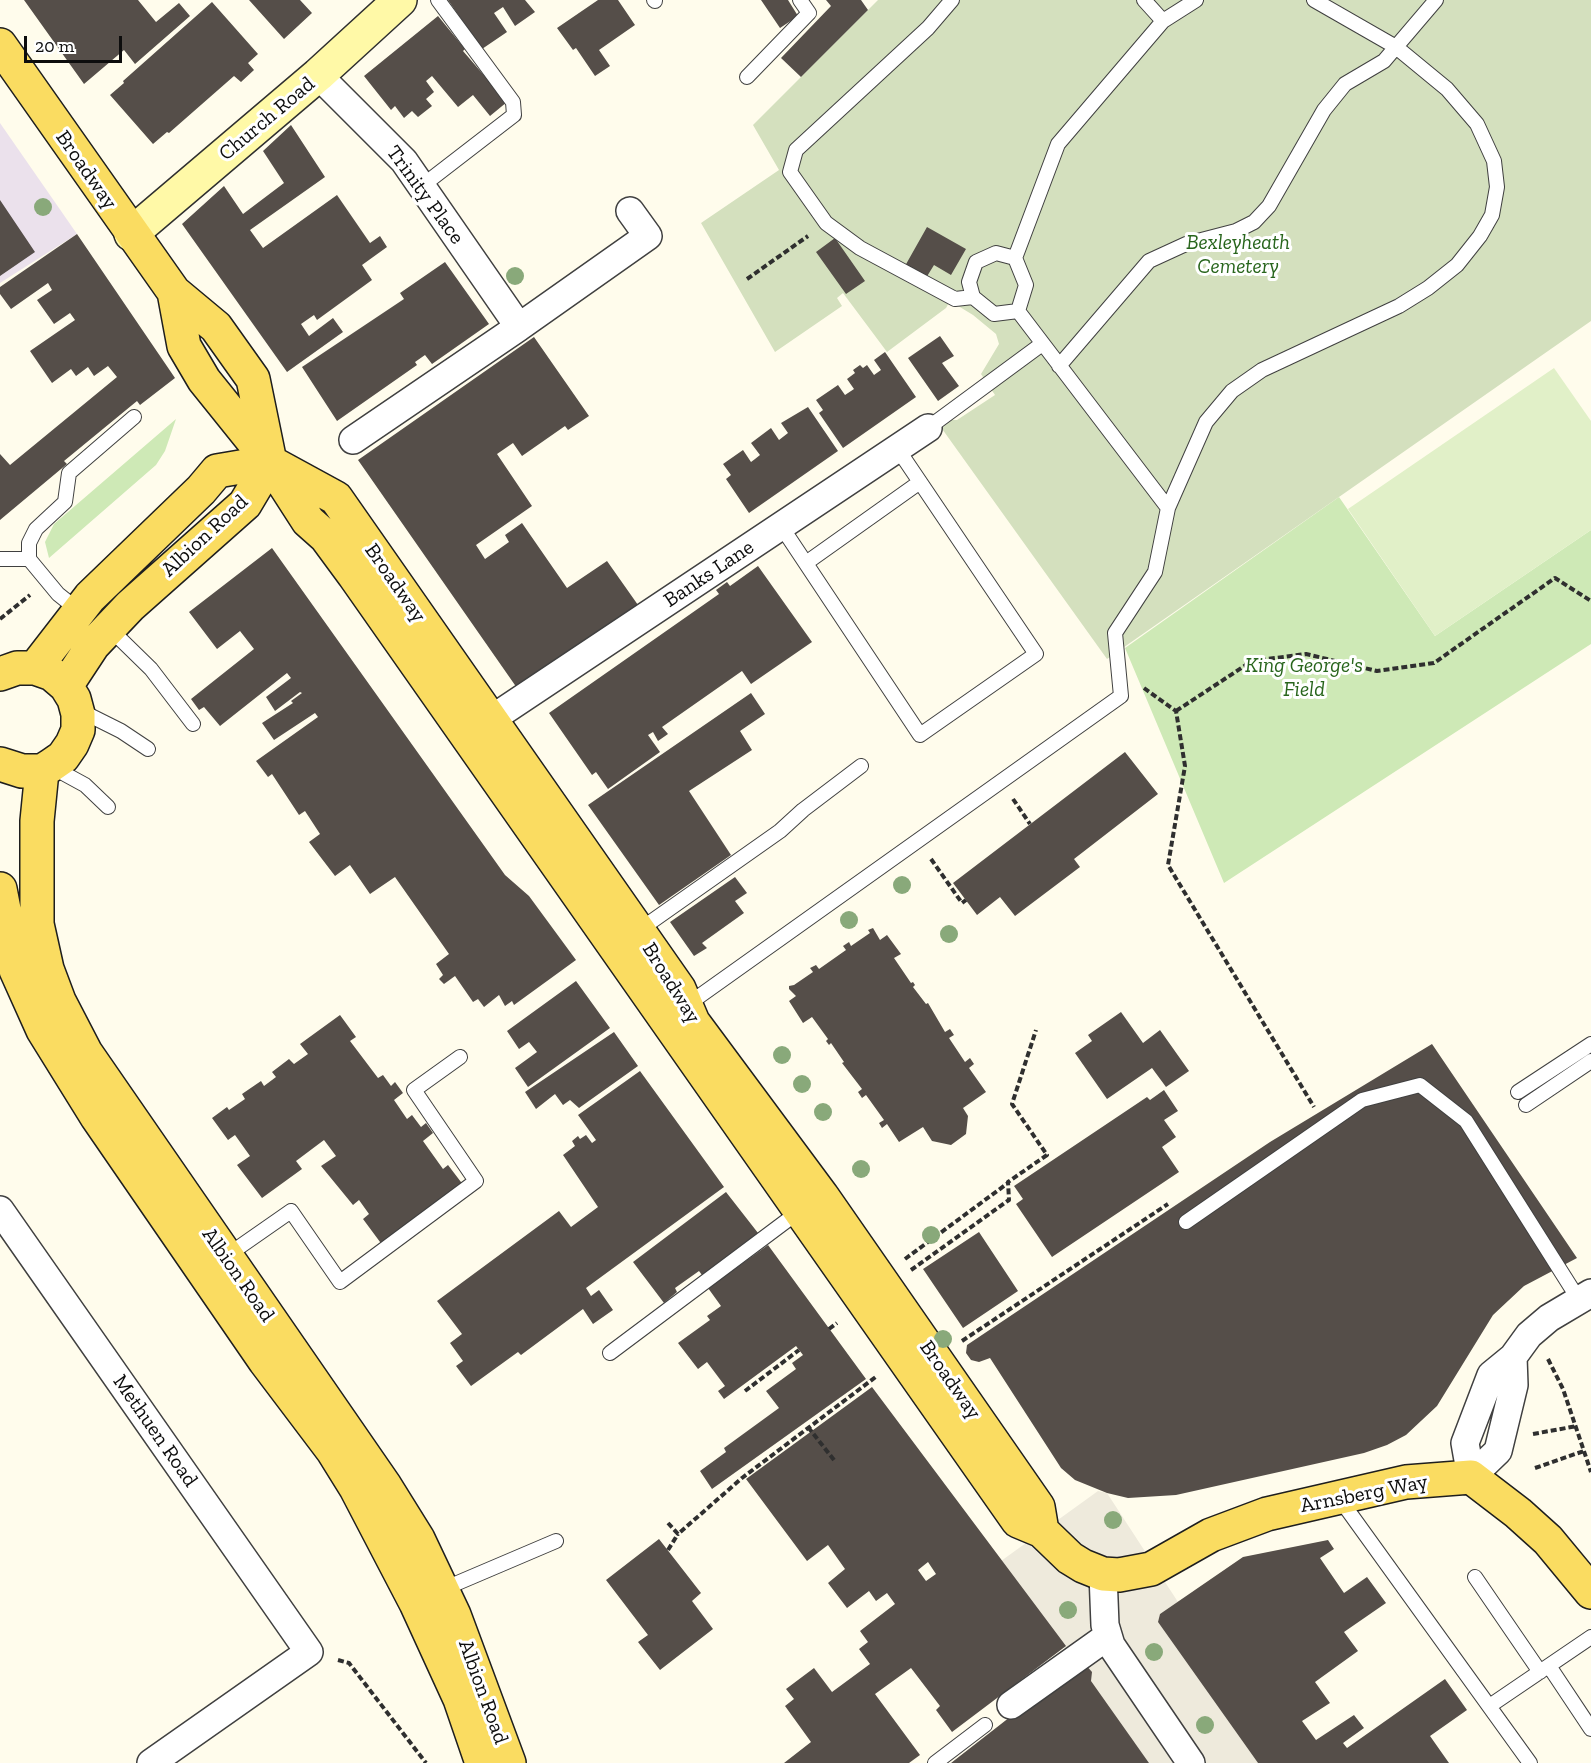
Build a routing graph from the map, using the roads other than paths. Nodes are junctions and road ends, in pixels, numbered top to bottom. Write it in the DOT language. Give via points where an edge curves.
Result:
graph roads {
  1 [pos="400,0"];
  2 [pos="438,0"];
  3 [pos="800,0"];
  4 [pos="952,0"];
  5 [pos="1144,0"];
  6 [pos="1196,0"];
  7 [pos="1314,0"];
  8 [pos="1436,0"];
  9 [pos="1163,21"];
  10 [pos="0,45"];
  11 [pos="1396,47"];
  12 [pos="318,75"];
  13 [pos="747,77"];
  14 [pos="422,186"];
  15 [pos="630,211"];
  16 [pos="131,234"];
  17 [pos="1015,258"];
  18 [pos="973,297"];
  19 [pos="1018,311"];
  20 [pos="519,327"];
  21 [pos="1042,344"];
  22 [pos="1059,366"];
  23 [pos="134,417"];
  24 [pos="928,428"];
  25 [pos="353,440"];
  26 [pos="897,448"];
  27 [pos="270,462"];
  28 [pos="921,482"];
  29 [pos="1168,508"];
  30 [pos="781,526"];
  31 [pos="0,559"];
  32 [pos="29,559"];
  33 [pos="806,563"];
  34 [pos="78,610"];
  35 [pos="109,628"];
  36 [pos="35,668"];
  37 [pos="0,674"];
  38 [pos="71,697"];
  39 [pos="490,720"];
  40 [pos="193,724"];
  41 [pos="148,749"];
  42 [pos="0,764"];
  43 [pos="861,766"];
  44 [pos="46,768"];
  45 [pos="108,807"];
  46 [pos="0,889"];
  47 [pos="638,931"];
  48 [pos="687,1005"];
  49 [pos="1591,1044"];
  50 [pos="460,1057"];
  51 [pos="1591,1061"];
  52 [pos="1518,1092"];
  53 [pos="1526,1105"];
  54 [pos="811,1203"];
  55 [pos="0,1210"];
  56 [pos="1186,1222"];
  57 [pos="215,1266"];
  58 [pos="1585,1296"];
  59 [pos="610,1353"];
  60 [pos="1471,1477"];
  61 [pos="1338,1496"];
  62 [pos="1042,1531"];
  63 [pos="556,1541"];
  64 [pos="1103,1574"];
  65 [pos="1475,1577"];
  66 [pos="1591,1592"];
  67 [pos="429,1596"];
  68 [pos="1108,1636"];
  69 [pos="1591,1637"];
  70 [pos="1545,1669"];
  71 [pos="1491,1705"];
  72 [pos="1011,1706"];
  73 [pos="985,1725"];
  74 [pos="1591,1729"];
  75 [pos="151,1763"];
  76 [pos="482,1763"];
  77 [pos="509,1763"];
  78 [pos="935,1763"];
  79 [pos="1191,1763"];
  80 [pos="1530,1763"];
  1 -- 12 [label="street, Church Road"];
  2 -- 14 [label="lane" via="513,102 514,115"];
  3 -- 13 [label="lane" via="809,13"];
  4 -- 18 [label="lane" via="928,28 796,150 790,172 825,223 860,248 955,299"];
  5 -- 9 [label="lane"];
  6 -- 9 [label="lane"];
  7 -- 11 [label="lane"];
  8 -- 11 [label="lane"];
  9 -- 17 [label="lane" via="1058,144"];
  10 -- 16 [label="main road, Broadway"];
  11 -- 22 [label="lane" via="1384,61 1345,84 1324,110 1269,206 1254,222 1236,231 1186,244 1149,261"];
  11 -- 29 [label="lane" via="1447,89 1477,124 1494,161 1497,188 1492,215 1457,265 1428,288 1399,306 1262,370 1232,391 1206,422"];
  12 -- 14 [label="street, Trinity Place" via="404,161"];
  12 -- 16 [label="street, Church Road"];
  14 -- 20 [label="street, Trinity Place"];
  15 -- 20 [label="street" via="648,236"];
  16 -- 27 [label="main road, Broadway" via="174,292 216,327 253,379"];
  17 -- 18 [label="lane" via="996,253 976,262 969,282"];
  17 -- 19 [label="lane" via="1026,285"];
  18 -- 19 [label="lane" via="994,314"];
  19 -- 21 [label="lane"];
  20 -- 25 [label="street"];
  21 -- 22 [label="lane"];
  21 -- 24 [label="lane"];
  22 -- 29 [label="lane"];
  23 -- 32 [label="lane" via="69,473 65,502 36,529 29,543"];
  24 -- 26 [label="street, Banks Lane"];
  26 -- 28 [label="lane"];
  26 -- 30 [label="street, Banks Lane"];
  27 -- 34 [label="main road, Albion Road" via="217,471"];
  27 -- 35 [label="main road, Albion Road" via="244,504"];
  27 -- 39 [label="main road, Broadway" via="336,498"];
  27 -- 54 [label="main road, Broadway" via="308,521 340,556 543,843"];
  28 -- 33 [label="lane"];
  28 -- 33 [label="lane" via="1036,654 920,735"];
  29 -- 48 [label="lane" via="1155,572 1116,633 1120,696"];
  30 -- 33 [label="lane"];
  30 -- 39 [label="street, Banks Lane"];
  31 -- 32 [label="lane"];
  32 -- 34 [label="lane" via="58,594"];
  34 -- 36 [label="main road, Albion Road"];
  35 -- 38 [label="main road, Albion Road" via="93,645"];
  35 -- 40 [label="lane" via="151,669"];
  36 -- 37 [label="main road" via="17,668"];
  36 -- 38 [label="main road" via="52,674"];
  38 -- 41 [label="lane"];
  38 -- 44 [label="main road" via="78,730 63,757"];
  39 -- 47 [label="main road, Broadway"];
  42 -- 44 [label="main road" via="22,771"];
  43 -- 47 [label="lane" via="780,831"];
  44 -- 45 [label="lane" via="85,785"];
  44 -- 57 [label="main road, Albion Road" via="37,821 37,924 47,969 86,1053"];
  46 -- 57 [label="main road, Albion Road" via="16,970 43,1030 97,1118"];
  47 -- 48 [label="main road, Broadway"];
  48 -- 54 [label="main road, Broadway" via="693,1022"];
  49 -- 52 [label="lane"];
  50 -- 57 [label="lane" via="414,1090 476,1181 340,1282 291,1212"];
  51 -- 53 [label="lane"];
  54 -- 59 [label="lane"];
  54 -- 62 [label="main road, Broadway" via="883,1283 1038,1507"];
  54 -- 62 [label="main road, Broadway" via="903,1356 1018,1521"];
  55 -- 75 [label="street, Methuen Road" via="309,1652"];
  56 -- 58 [label="lane" via="1362,1100 1420,1085 1466,1121"];
  57 -- 67 [label="main road, Albion Road" via="385,1486 431,1562"];
  58 -- 60 [label="street" via="1529,1335 1513,1357 1514,1385 1497,1451"];
  60 -- 61 [label="main road, Arnsberg Way" via="1407,1482"];
  60 -- 66 [label="main road" via="1548,1540"];
  61 -- 64 [label="main road, Arnsberg Way" via="1238,1523 1151,1569"];
  61 -- 71 [label="lane"];
  62 -- 64 [label="main road, Broadway" via="1070,1558"];
  63 -- 67 [label="lane"];
  64 -- 68 [label="street" via="1102,1600"];
  65 -- 70 [label="lane"];
  67 -- 76 [label="main road, Albion Road"];
  67 -- 77 [label="main road, Albion Road"];
  68 -- 72 [label="street"];
  68 -- 79 [label="street" via="1122,1665"];
  69 -- 70 [label="lane"];
  70 -- 71 [label="lane"];
  70 -- 74 [label="lane"];
  71 -- 80 [label="lane"];
  73 -- 78 [label="lane"];
}
